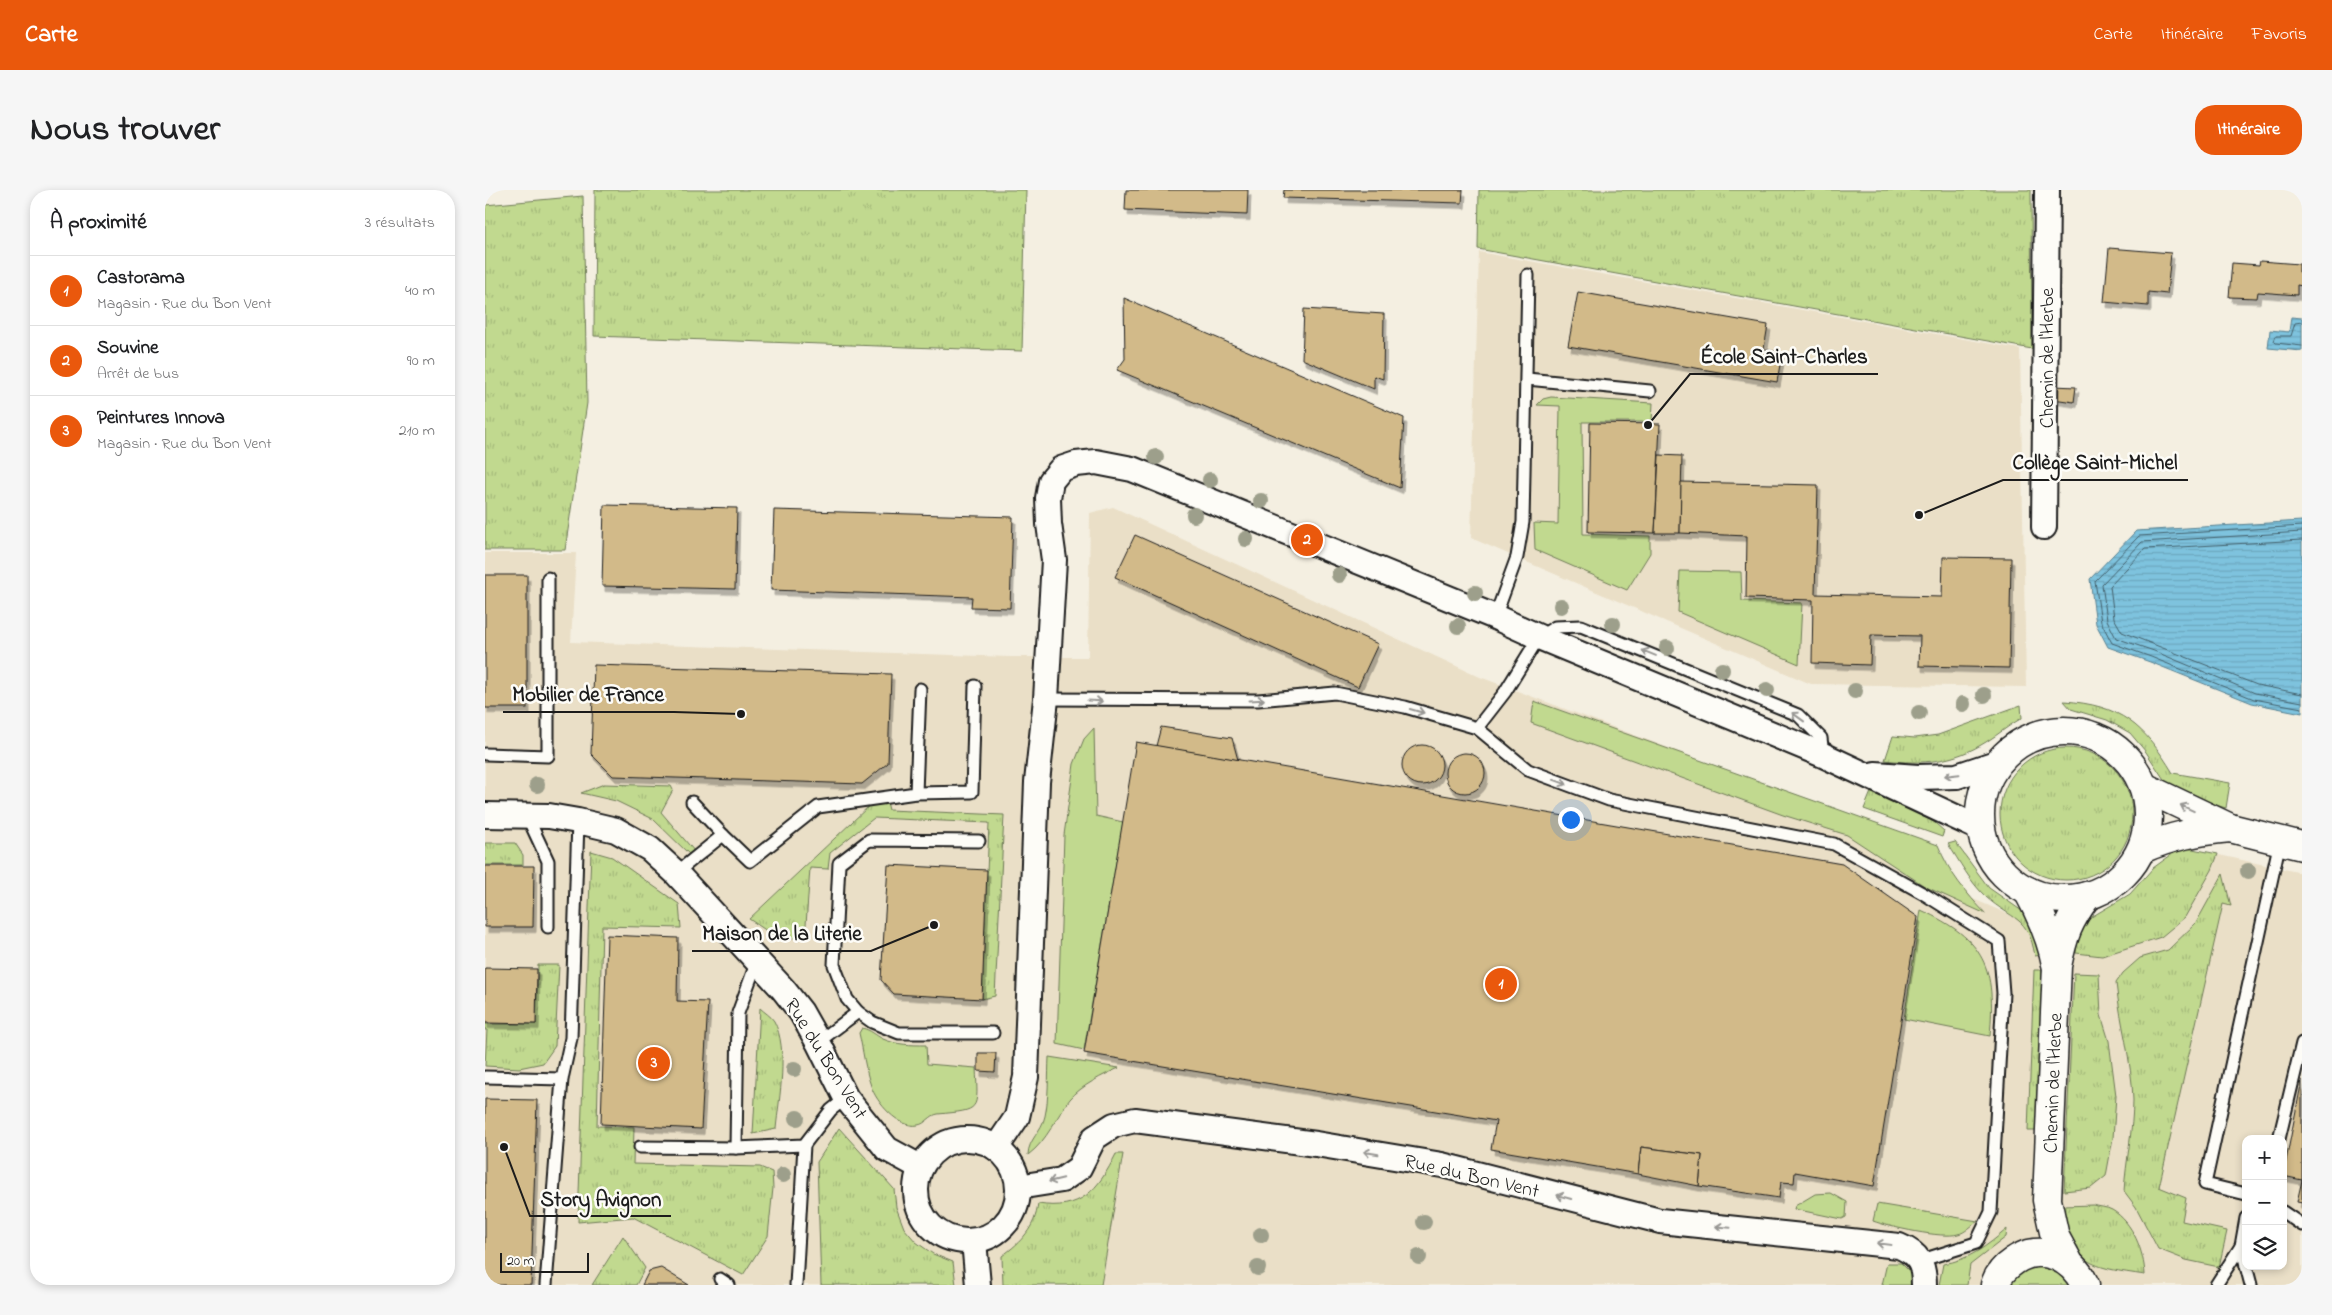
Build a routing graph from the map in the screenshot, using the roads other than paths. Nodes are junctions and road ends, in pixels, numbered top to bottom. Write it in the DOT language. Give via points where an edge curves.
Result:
graph roads {
  1 [pos="2047,190"];
  2 [pos="1528,275"];
  3 [pos="1527,379"];
  4 [pos="1650,392"];
  5 [pos="2044,527"];
  6 [pos="548,578"];
  7 [pos="1495,617"];
  8 [pos="1539,637"];
  9 [pos="975,686"];
  10 [pos="920,689"];
  11 [pos="1046,699"];
  12 [pos="1477,728"];
  13 [pos="485,754"];
  14 [pos="1999,762"];
  15 [pos="1863,773"];
  16 [pos="2144,786"];
  17 [pos="916,793"];
  18 [pos="692,802"];
  19 [pos="485,815"];
  20 [pos="527,816"];
  21 [pos="578,820"];
  22 [pos="2230,828"];
  23 [pos="1981,829"];
  24 [pos="723,835"];
  25 [pos="979,841"];
  26 [pos="2291,844"];
  27 [pos="2142,848"];
  28 [pos="676,873"];
  29 [pos="2028,891"];
  30 [pos="2087,896"];
  31 [pos="548,927"];
  32 [pos="757,961"];
  33 [pos="2057,966"];
  34 [pos="859,1012"];
  35 [pos="993,1032"];
  36 [pos="818,1042"];
  37 [pos="2302,1043"];
  38 [pos="485,1077"];
  39 [pos="562,1079"];
  40 [pos="846,1098"];
  41 [pos="2280,1135"];
  42 [pos="804,1145"];
  43 [pos="640,1147"];
  44 [pos="736,1148"];
  45 [pos="996,1148"];
  46 [pos="920,1167"];
  47 [pos="1019,1186"];
  48 [pos="2242,1193"];
  49 [pos="2047,1200"];
  50 [pos="2287,1215"];
  51 [pos="2245,1225"];
  52 [pos="2302,1225"];
  53 [pos="974,1241"];
  54 [pos="2241,1246"];
  55 [pos="2242,1250"];
  56 [pos="2019,1257"];
  57 [pos="1919,1261"];
  58 [pos="2068,1261"];
  59 [pos="2247,1270"];
  60 [pos="545,1285"];
  61 [pos="796,1285"];
  62 [pos="978,1285"];
  63 [pos="1924,1285"];
  64 [pos="1995,1285"];
  65 [pos="2086,1285"];
  66 [pos="2216,1285"];
  67 [pos="2251,1285"];
  1 -- 5 [label="street, Chemin de l'Herbe"];
  2 -- 3 [label="lane"];
  3 -- 4 [label="lane"];
  3 -- 7 [label="lane" via="1523,522 1517,557"];
  6 -- 13 [label="lane" via="548,756"];
  7 -- 8 [label="street"];
  7 -- 11 [label="street" via="1132,469 1096,462 1076,464 1061,469 1051,481 1048,498 1054,560"];
  8 -- 12 [label="lane" via="1505,692"];
  8 -- 15 [label="street"];
  9 -- 17 [label="lane" via="972,792"];
  10 -- 17 [label="lane"];
  11 -- 12 [label="lane, one-way" via="1258,700 1335,693 1405,707"];
  11 -- 45 [label="street" via="1037,782 1026,1077 1017,1117"];
  12 -- 57 [label="lane, one-way" via="1528,770 1609,800 1834,844 1924,894 1999,941 2003,993 1991,1212 1976,1243"];
  14 -- 15 [label="street, one-way" via="1957,776"];
  14 -- 16 [label="street" via="2013,748 2031,738 2050,732 2074,732 2096,737 2117,749 2133,766"];
  14 -- 23 [label="street" via="1983,794"];
  15 -- 23 [label="street"];
  22 -- 16 [label="street, one-way"];
  16 -- 27 [label="street" via="2148,828"];
  17 -- 24 [label="lane" via="818,807 750,861"];
  18 -- 24 [label="lane"];
  19 -- 20 [label="street, Rue du Bon Vent"];
  20 -- 21 [label="street, Rue du Bon Vent"];
  20 -- 31 [label="lane" via="548,861"];
  21 -- 28 [label="street, Rue du Bon Vent" via="616,830 650,849"];
  21 -- 39 [label="lane" via="571,1038"];
  22 -- 26 [label="street"];
  22 -- 27 [label="street" via="2194,831"];
  23 -- 29 [label="street" via="1997,866"];
  24 -- 28 [label="lane"];
  25 -- 34 [label="lane" via="869,840 839,863 834,965 847,999"];
  26 -- 48 [label="lane" via="2205,1184"];
  27 -- 30 [label="street" via="2129,870 2110,886"];
  28 -- 32 [label="street, Rue du Bon Vent"];
  29 -- 30 [label="street" via="2047,898"];
  29 -- 33 [label="street, Chemin de l'Herbe" via="2042,916"];
  30 -- 33 [label="street, Chemin de l'Herbe" via="2072,916"];
  32 -- 36 [label="street, Rue du Bon Vent" via="801,1012"];
  32 -- 44 [label="lane" via="738,1013"];
  33 -- 49 [label="street, Chemin de l'Herbe"];
  34 -- 35 [label="lane" via="872,1022 899,1032"];
  34 -- 36 [label="lane"];
  36 -- 40 [label="street, Rue du Bon Vent"];
  37 -- 41 [label="lane"];
  38 -- 39 [label="lane"];
  39 -- 60 [label="lane"];
  40 -- 42 [label="lane" via="831,1110"];
  40 -- 46 [label="street, Rue du Bon Vent" via="887,1149"];
  42 -- 44 [label="lane"];
  42 -- 61 [label="lane"];
  43 -- 44 [label="lane"];
  45 -- 46 [label="street" via="968,1138 953,1140 934,1150"];
  45 -- 47 [label="street" via="1007,1158"];
  46 -- 53 [label="street" via="915,1182 920,1214 942,1236"];
  47 -- 53 [label="street" via="1011,1217 989,1237"];
  57 -- 47 [label="street, Rue du Bon Vent, one-way" via="1912,1251 1899,1246 1660,1222 1442,1165 1317,1144 1135,1120 1114,1125 1094,1138 1079,1168 1061,1180"];
  49 -- 56 [label="street, Chemin de l'Herbe"];
  49 -- 58 [label="street, Chemin de l'Herbe" via="2055,1237"];
  50 -- 52 [label="lane"];
  51 -- 54 [label="lane"];
  53 -- 62 [label="street"];
  54 -- 55 [label="lane"];
  54 -- 66 [label="lane"];
  56 -- 58 [label="street" via="2036,1252 2053,1254"];
  56 -- 64 [label="street, Chemin de l'Herbe" via="2006,1266"];
  57 -- 63 [label="street" via="1924,1269"];
  58 -- 65 [label="street, Chemin de l'Herbe"];
  59 -- 67 [label="lane"];
}
